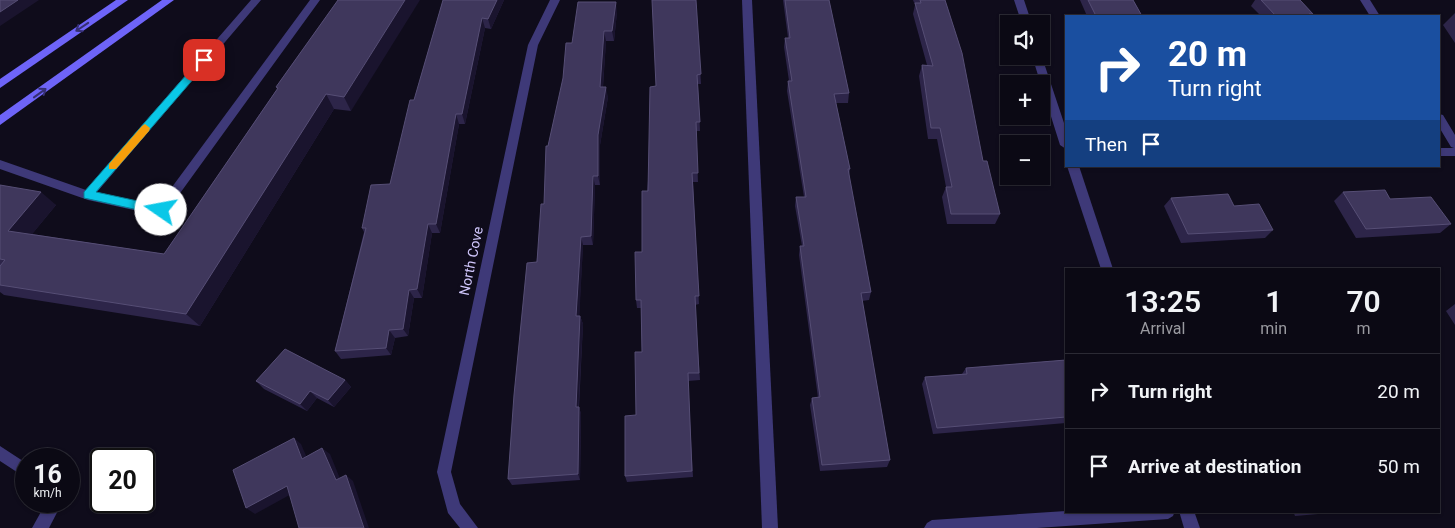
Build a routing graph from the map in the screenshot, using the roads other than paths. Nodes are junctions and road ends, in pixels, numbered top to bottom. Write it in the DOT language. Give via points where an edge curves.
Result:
graph roads {
  1 [pos="123,0"];
  2 [pos="169,0"];
  3 [pos="256,0"];
  4 [pos="315,0"];
  5 [pos="555,0"];
  6 [pos="747,0"];
  7 [pos="1019,0"];
  8 [pos="1365,0"];
  9 [pos="1024,15"];
  10 [pos="1374,15"];
  11 [pos="1041,65"];
  12 [pos="0,84"];
  13 [pos="1440,120"];
  14 [pos="0,121"];
  15 [pos="1065,142"];
  16 [pos="1455,144"];
  17 [pos="1440,152"];
  18 [pos="1455,152"];
  19 [pos="0,164"];
  20 [pos="1073,167"];
  21 [pos="88,195"];
  22 [pos="1107,268"];
  23 [pos="0,453"];
  24 [pos="15,463"];
  25 [pos="49,513"];
  26 [pos="1140,513"];
  27 [pos="1187,513"];
  28 [pos="40,528"];
  29 [pos="470,528"];
  30 [pos="770,528"];
  31 [pos="932,528"];
  32 [pos="1192,528"];
  1 -- 12 [label="main road, one-way"];
  14 -- 2 [label="main road, one-way"];
  3 -- 21 [label="street"];
  4 -- 21 [label="street" via="161,210"];
  5 -- 29 [label="street, North Cove" via="533,45 444,472 453,508"];
  6 -- 30 [label="street"];
  7 -- 9 [label="street"];
  8 -- 10 [label="street"];
  11 -- 15 [label="street"];
  13 -- 16 [label="street"];
  17 -- 18 [label="street"];
  19 -- 21 [label="street"];
  20 -- 22 [label="street"];
  23 -- 24 [label="street"];
  25 -- 28 [label="street"];
  26 -- 31 [label="street"];
  27 -- 32 [label="street"];
}
